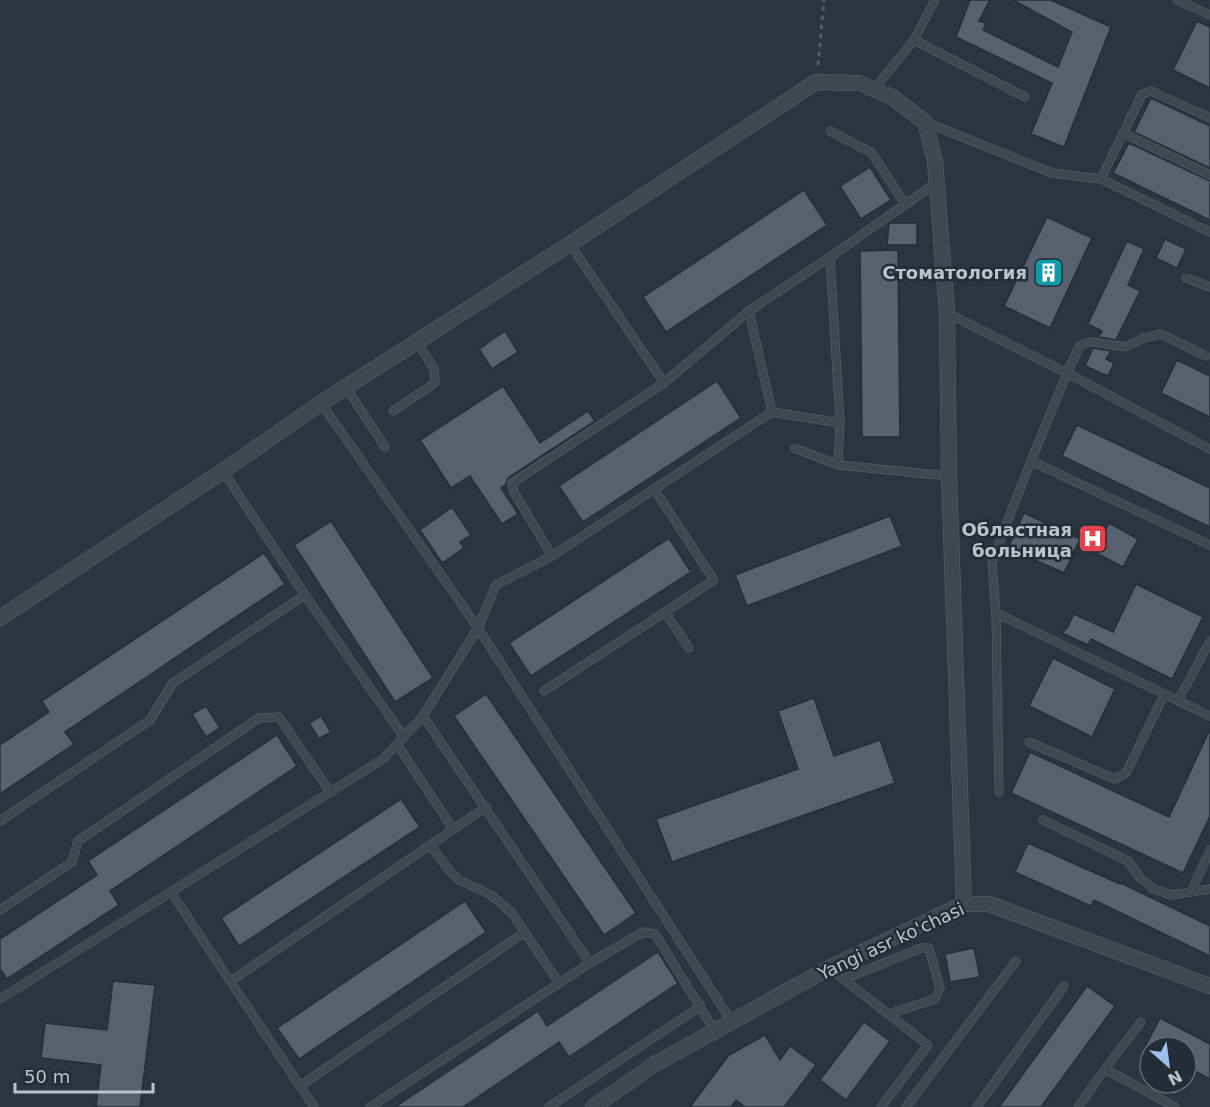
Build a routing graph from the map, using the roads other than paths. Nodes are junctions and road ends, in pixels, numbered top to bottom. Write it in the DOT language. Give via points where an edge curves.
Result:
graph roads {
  1 [pos="935,0"];
  2 [pos="1177,0"];
  3 [pos="1210,15"];
  4 [pos="914,40"];
  5 [pos="874,89"];
  6 [pos="1025,97"];
  7 [pos="1210,118"];
  8 [pos="925,122"];
  9 [pos="830,131"];
  10 [pos="1123,133"];
  11 [pos="1210,175"];
  12 [pos="1101,179"];
  13 [pos="937,182"];
  14 [pos="905,204"];
  15 [pos="1210,232"];
  16 [pos="570,244"];
  17 [pos="830,257"];
  18 [pos="1186,278"];
  19 [pos="1210,287"];
  20 [pos="749,311"];
  21 [pos="947,313"];
  22 [pos="417,342"];
  23 [pos="1206,356"];
  24 [pos="1067,373"];
  25 [pos="664,382"];
  26 [pos="346,387"];
  27 [pos="321,404"];
  28 [pos="393,411"];
  29 [pos="772,412"];
  30 [pos="840,423"];
  31 [pos="385,447"];
  32 [pos="794,448"];
  33 [pos="1210,449"];
  34 [pos="1032,461"];
  35 [pos="838,465"];
  36 [pos="223,471"];
  37 [pos="949,476"];
  38 [pos="654,489"];
  39 [pos="1210,546"];
  40 [pos="552,555"];
  41 [pos="305,595"];
  42 [pos="665,612"];
  43 [pos="996,613"];
  44 [pos="0,618"];
  45 [pos="478,628"];
  46 [pos="1210,641"];
  47 [pos="689,648"];
  48 [pos="544,691"];
  49 [pos="1164,695"];
  50 [pos="1178,701"];
  51 [pos="423,716"];
  52 [pos="1210,716"];
  53 [pos="404,737"];
  54 [pos="1029,742"];
  55 [pos="397,744"];
  56 [pos="330,792"];
  57 [pos="999,792"];
  58 [pos="486,807"];
  59 [pos="1043,820"];
  60 [pos="0,821"];
  61 [pos="453,829"];
  62 [pos="430,845"];
  63 [pos="1210,850"];
  64 [pos="1210,889"];
  65 [pos="171,892"];
  66 [pos="1191,892"];
  67 [pos="964,904"];
  68 [pos="0,910"];
  69 [pos="525,932"];
  70 [pos="1016,961"];
  71 [pos="590,963"];
  72 [pos="829,968"];
  73 [pos="844,979"];
  74 [pos="231,981"];
  75 [pos="559,983"];
  76 [pos="1064,986"];
  77 [pos="1210,986"];
  78 [pos="0,999"];
  79 [pos="701,1006"];
  80 [pos="888,1014"];
  81 [pos="732,1022"];
  82 [pos="1141,1022"];
  83 [pos="715,1031"];
  84 [pos="1105,1069"];
  85 [pos="300,1086"];
  86 [pos="314,1107"];
  87 [pos="370,1107"];
  88 [pos="549,1107"];
  89 [pos="593,1107"];
  90 [pos="881,1107"];
  91 [pos="906,1107"];
  92 [pos="977,1107"];
  93 [pos="1077,1107"];
  94 [pos="1176,1107"];
  1 -- 4 [label="lane"];
  2 -- 3 [label="lane"];
  4 -- 5 [label="lane"];
  4 -- 6 [label="lane"];
  5 -- 8 [label="street" via="892,97"];
  5 -- 16 [label="street" via="859,83 816,82"];
  7 -- 10 [label="lane" via="1151,91 1143,94"];
  8 -- 12 [label="lane" via="1052,173"];
  8 -- 13 [label="street"];
  9 -- 14 [label="lane" via="872,153"];
  10 -- 11 [label="lane"];
  10 -- 12 [label="lane"];
  12 -- 15 [label="lane"];
  13 -- 14 [label="lane"];
  13 -- 21 [label="street"];
  14 -- 17 [label="lane"];
  16 -- 22 [label="street"];
  16 -- 25 [label="lane"];
  17 -- 20 [label="lane"];
  17 -- 30 [label="lane"];
  18 -- 19 [label="lane"];
  20 -- 25 [label="lane"];
  20 -- 29 [label="lane"];
  21 -- 24 [label="lane"];
  21 -- 37 [label="street"];
  22 -- 26 [label="street"];
  22 -- 28 [label="lane" via="434,369 435,382"];
  23 -- 24 [label="lane" via="1161,334 1125,347 1092,342 1080,345"];
  24 -- 33 [label="lane"];
  24 -- 34 [label="lane"];
  25 -- 40 [label="lane" via="512,483"];
  26 -- 27 [label="street"];
  26 -- 31 [label="lane"];
  27 -- 36 [label="street"];
  27 -- 45 [label="lane"];
  29 -- 30 [label="lane"];
  29 -- 38 [label="lane"];
  30 -- 35 [label="lane"];
  32 -- 35 [label="lane"];
  34 -- 39 [label="lane"];
  34 -- 43 [label="lane" via="992,563"];
  35 -- 37 [label="lane"];
  36 -- 41 [label="lane"];
  36 -- 44 [label="street"];
  37 -- 67 [label="street"];
  38 -- 40 [label="lane"];
  38 -- 42 [label="lane" via="714,580"];
  40 -- 45 [label="lane" via="496,585"];
  41 -- 53 [label="lane"];
  41 -- 60 [label="lane" via="173,683 150,720"];
  42 -- 47 [label="lane"];
  42 -- 48 [label="lane"];
  43 -- 49 [label="lane"];
  43 -- 57 [label="lane"];
  45 -- 51 [label="lane"];
  45 -- 81 [label="lane"];
  46 -- 50 [label="lane"];
  49 -- 50 [label="lane"];
  49 -- 54 [label="lane" via="1126,773 1115,779"];
  50 -- 52 [label="lane"];
  51 -- 53 [label="lane"];
  51 -- 58 [label="lane"];
  53 -- 55 [label="lane"];
  55 -- 56 [label="lane" via="383,759"];
  55 -- 61 [label="lane"];
  56 -- 65 [label="lane"];
  56 -- 68 [label="lane" via="279,717 259,718 78,841 72,862"];
  58 -- 61 [label="lane"];
  58 -- 71 [label="lane"];
  59 -- 66 [label="lane" via="1128,861 1154,889 1172,895"];
  61 -- 62 [label="lane"];
  62 -- 69 [label="lane" via="459,880 491,895 512,913"];
  62 -- 74 [label="lane"];
  63 -- 66 [label="lane"];
  64 -- 66 [label="lane"];
  65 -- 74 [label="lane"];
  65 -- 78 [label="lane"];
  67 -- 72 [label="street, Yangi asr ko'chasi"];
  67 -- 77 [label="street, Yangi asr ko'chasi" via="989,904"];
  69 -- 75 [label="lane"];
  69 -- 85 [label="lane"];
  70 -- 91 [label="lane"];
  71 -- 75 [label="lane"];
  71 -- 79 [label="lane" via="643,932 655,934"];
  72 -- 73 [label="lane"];
  72 -- 81 [label="street, Yangi asr ko'chasi"];
  73 -- 80 [label="lane"];
  73 -- 80 [label="lane" via="929,948 940,988 935,999"];
  74 -- 85 [label="lane"];
  75 -- 87 [label="lane"];
  76 -- 92 [label="lane"];
  79 -- 83 [label="lane"];
  79 -- 88 [label="lane"];
  80 -- 90 [label="lane" via="928,1045"];
  81 -- 83 [label="street, Yangi asr ko'chasi"];
  82 -- 84 [label="lane"];
  83 -- 89 [label="street, Yangi asr ko'chasi" via="655,1064"];
  84 -- 93 [label="lane"];
  84 -- 94 [label="lane"];
  85 -- 86 [label="lane"];
}
